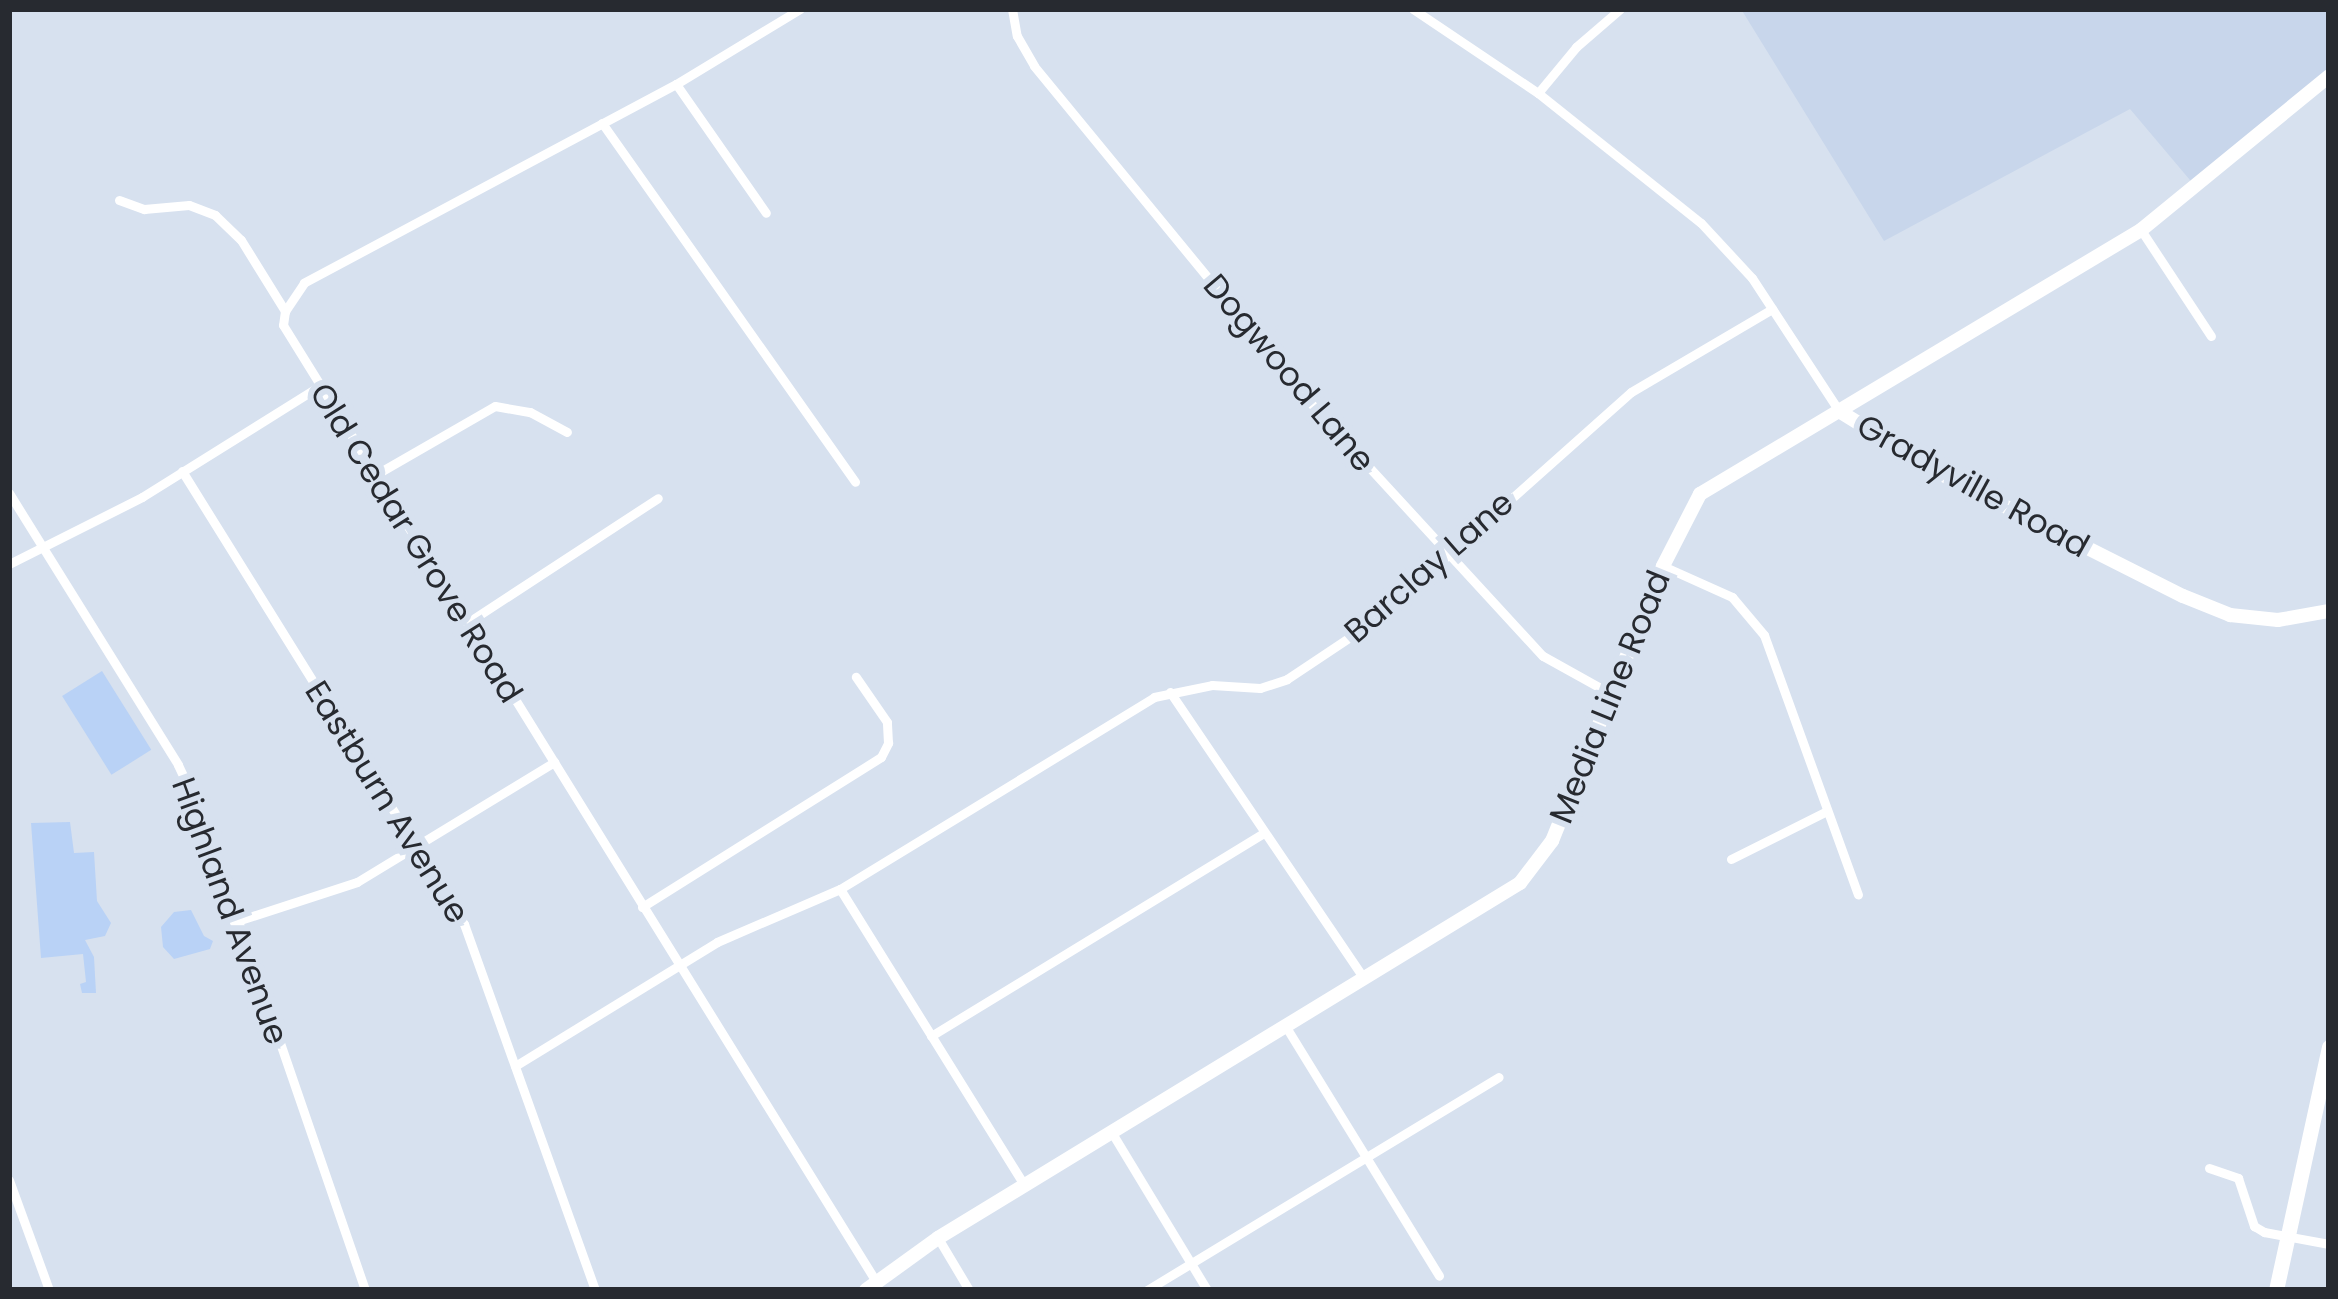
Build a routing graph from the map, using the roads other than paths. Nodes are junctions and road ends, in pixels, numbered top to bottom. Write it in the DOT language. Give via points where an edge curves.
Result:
graph roads {
  1 [pos="800,9"];
  2 [pos="1012,9"];
  3 [pos="1413,9"];
  4 [pos="1620,9"];
  5 [pos="2329,76"];
  6 [pos="676,84"];
  7 [pos="1538,93"];
  8 [pos="602,123"];
  9 [pos="119,200"];
  10 [pos="766,213"];
  11 [pos="2141,230"];
  12 [pos="1772,309"];
  13 [pos="285,311"];
  14 [pos="2211,336"];
  15 [pos="318,386"];
  16 [pos="1839,411"];
  17 [pos="566,433"];
  18 [pos="182,471"];
  19 [pos="375,475"];
  20 [pos="855,482"];
  21 [pos="9,493"];
  22 [pos="658,498"];
  23 [pos="44,548"];
  24 [pos="1448,554"];
  25 [pos="9,564"];
  26 [pos="1663,566"];
  27 [pos="2329,611"];
  28 [pos="467,623"];
  29 [pos="856,676"];
  30 [pos="1170,692"];
  31 [pos="1613,695"];
  32 [pos="554,763"];
  33 [pos="1825,812"];
  34 [pos="1264,832"];
  35 [pos="417,849"];
  36 [pos="1731,859"];
  37 [pos="840,889"];
  38 [pos="1858,894"];
  39 [pos="642,907"];
  40 [pos="234,922"];
  41 [pos="680,965"];
  42 [pos="1364,979"];
  43 [pos="1286,1027"];
  44 [pos="931,1036"];
  45 [pos="2329,1047"];
  46 [pos="515,1066"];
  47 [pos="1499,1077"];
  48 [pos="1112,1133"];
  49 [pos="1368,1156"];
  50 [pos="2209,1168"];
  51 [pos="9,1180"];
  52 [pos="1025,1186"];
  53 [pos="938,1238"];
  54 [pos="2288,1240"];
  55 [pos="2329,1244"];
  56 [pos="1191,1264"];
  57 [pos="1439,1276"];
  58 [pos="871,1286"];
  59 [pos="49,1290"];
  60 [pos="365,1290"];
  61 [pos="596,1290"];
  62 [pos="969,1290"];
  63 [pos="1147,1290"];
  64 [pos="1208,1290"];
  65 [pos="2276,1290"];
  1 -- 6 [label="street"];
  2 -- 24 [label="street, Dogwood Lane" via="1034,66 1322,416"];
  3 -- 7 [label="street, Gradyville Road"];
  4 -- 7 [label="street"];
  5 -- 11 [label="main road, Media Line Road"];
  6 -- 8 [label="street"];
  6 -- 10 [label="street"];
  7 -- 12 [label="street, Gradyville Road" via="1701,223"];
  8 -- 13 [label="street" via="304,284"];
  8 -- 20 [label="street"];
  9 -- 13 [label="street, Old Cedar Grove Road" via="215,215 241,240"];
  11 -- 14 [label="street"];
  11 -- 16 [label="main road, Media Line Road"];
  12 -- 16 [label="street, Gradyville Road"];
  12 -- 24 [label="street, Barclay Lane" via="1630,392"];
  13 -- 15 [label="street, Old Cedar Grove Road" via="286,335"];
  15 -- 18 [label="street"];
  15 -- 19 [label="street, Old Cedar Grove Road"];
  16 -- 26 [label="main road, Media Line Road" via="1700,494"];
  16 -- 27 [label="main road, Gradyville Road" via="1939,473 2183,596 2230,615 2278,620"];
  17 -- 19 [label="street" via="530,412 495,406"];
  18 -- 23 [label="street"];
  18 -- 35 [label="street, Eastburn Avenue"];
  19 -- 28 [label="street, Old Cedar Grove Road"];
  21 -- 23 [label="street, Highland Avenue"];
  22 -- 28 [label="street"];
  23 -- 25 [label="street"];
  23 -- 40 [label="street, Highland Avenue" via="178,765"];
  24 -- 30 [label="street, Barclay Lane" via="1375,621 1276,685"];
  24 -- 31 [label="street, Dogwood Lane" via="1543,656"];
  26 -- 31 [label="main road, Media Line Road"];
  26 -- 33 [label="street" via="1732,598 1757,624"];
  28 -- 32 [label="street, Old Cedar Grove Road"];
  29 -- 39 [label="street" via="887,722 881,757"];
  30 -- 34 [label="street"];
  30 -- 37 [label="street, Barclay Lane"];
  31 -- 42 [label="main road, Media Line Road" via="1532,873"];
  32 -- 35 [label="street"];
  32 -- 39 [label="street, Old Cedar Grove Road"];
  33 -- 36 [label="street"];
  33 -- 38 [label="street"];
  34 -- 42 [label="street"];
  34 -- 44 [label="street"];
  35 -- 40 [label="street" via="357,882"];
  35 -- 46 [label="street, Eastburn Avenue" via="464,924"];
  37 -- 41 [label="street, Barclay Lane"];
  37 -- 44 [label="street"];
  39 -- 41 [label="street, Old Cedar Grove Road"];
  40 -- 60 [label="street, Highland Avenue"];
  41 -- 46 [label="street, Barclay Lane"];
  41 -- 58 [label="street, Old Cedar Grove Road"];
  42 -- 43 [label="main road, Media Line Road"];
  43 -- 48 [label="main road, Media Line Road"];
  43 -- 49 [label="street"];
  44 -- 52 [label="street"];
  45 -- 54 [label="main road"];
  46 -- 61 [label="street, Eastburn Avenue"];
  47 -- 49 [label="street"];
  48 -- 52 [label="main road, Media Line Road"];
  48 -- 56 [label="street"];
  49 -- 56 [label="street"];
  49 -- 57 [label="street"];
  50 -- 54 [label="street" via="2238,1178 2254,1226"];
  51 -- 59 [label="street"];
  52 -- 53 [label="main road, Media Line Road"];
  53 -- 58 [label="main road, Media Line Road"];
  53 -- 62 [label="street"];
  54 -- 55 [label="street"];
  54 -- 65 [label="main road"];
  56 -- 63 [label="street"];
  56 -- 64 [label="street"];
}
